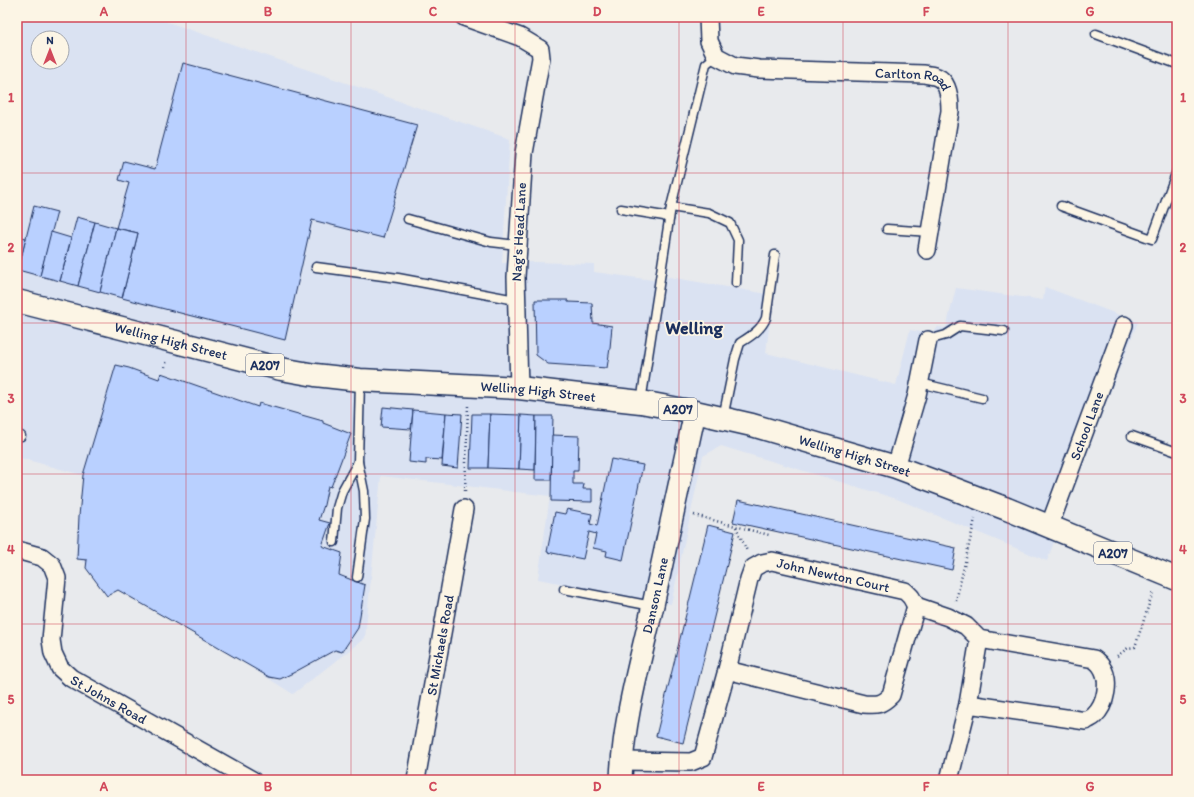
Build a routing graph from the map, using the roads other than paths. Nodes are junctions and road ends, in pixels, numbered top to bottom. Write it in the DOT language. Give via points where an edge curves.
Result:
graph roads {
  1 [pos="464,17"];
  2 [pos="708,17"];
  3 [pos="1096,34"];
  4 [pos="716,56"];
  5 [pos="1177,64"];
  6 [pos="1177,171"];
  7 [pos="1061,206"];
  8 [pos="671,207"];
  9 [pos="621,209"];
  10 [pos="408,219"];
  11 [pos="669,219"];
  12 [pos="887,230"];
  13 [pos="930,232"];
  14 [pos="518,245"];
  15 [pos="927,250"];
  16 [pos="775,255"];
  17 [pos="316,267"];
  18 [pos="736,283"];
  19 [pos="516,300"];
  20 [pos="17,301"];
  21 [pos="1124,325"];
  22 [pos="1004,332"];
  23 [pos="928,340"];
  24 [pos="360,380"];
  25 [pos="920,383"];
  26 [pos="519,388"];
  27 [pos="982,398"];
  28 [pos="641,402"];
  29 [pos="695,412"];
  30 [pos="723,418"];
  31 [pos="1132,436"];
  32 [pos="1177,452"];
  33 [pos="358,462"];
  34 [pos="896,467"];
  35 [pos="464,510"];
  36 [pos="1050,527"];
  37 [pos="334,542"];
  38 [pos="17,550"];
  39 [pos="1168,575"];
  40 [pos="357,577"];
  41 [pos="564,589"];
  42 [pos="653,606"];
  43 [pos="916,606"];
  44 [pos="979,639"];
  45 [pos="727,670"];
  46 [pos="968,704"];
  47 [pos="621,771"];
  48 [pos="252,780"];
  49 [pos="416,780"];
  50 [pos="949,780"];
  1 -- 14 [label="street, Nag's Head Lane" via="520,36 540,49 541,58 524,152"];
  2 -- 4 [label="street" via="709,41"];
  3 -- 5 [label="lane"];
  4 -- 8 [label="lane" via="706,64"];
  4 -- 13 [label="street, Carlton Road" via="735,66 759,69 924,74 938,77 950,96 950,111"];
  6 -- 7 [label="lane" via="1152,239"];
  8 -- 11 [label="lane"];
  8 -- 18 [label="lane" via="709,212 730,223 738,240"];
  9 -- 11 [label="lane"];
  10 -- 14 [label="lane" via="491,242"];
  11 -- 28 [label="lane"];
  12 -- 13 [label="lane"];
  13 -- 15 [label="street, Carlton Road"];
  14 -- 19 [label="street, Nag's Head Lane"];
  16 -- 30 [label="lane" via="766,318 756,333 740,343"];
  17 -- 19 [label="lane" via="398,278"];
  19 -- 26 [label="street, Nag's Head Lane"];
  20 -- 24 [label="main road, Welling High Street / A207" via="282,369 316,376"];
  21 -- 36 [label="street, School Lane"];
  22 -- 23 [label="lane" via="960,326 946,335"];
  23 -- 25 [label="street"];
  24 -- 26 [label="main road, Welling High Street / A207"];
  24 -- 33 [label="lane"];
  25 -- 27 [label="lane"];
  25 -- 34 [label="street"];
  26 -- 28 [label="main road, Welling High Street / A207"];
  28 -- 29 [label="main road, Welling High Street / A207"];
  29 -- 30 [label="main road, Welling High Street / A207"];
  29 -- 42 [label="street, Danson Lane"];
  30 -- 34 [label="main road, Welling High Street / A207"];
  31 -- 32 [label="lane"];
  33 -- 37 [label="lane" via="342,491 337,508"];
  33 -- 40 [label="lane" via="364,491 364,519"];
  34 -- 36 [label="main road, Welling High Street / A207"];
  35 -- 49 [label="street, St Michaels Road"];
  36 -- 39 [label="main road, A207"];
  38 -- 48 [label="street, St Johns Road" via="42,557 52,565 57,578 51,640 53,653 60,668 70,678"];
  41 -- 42 [label="lane"];
  42 -- 47 [label="street, Danson Lane" via="632,696"];
  43 -- 44 [label="street" via="952,618 966,626"];
  43 -- 45 [label="street" via="891,695 877,705"];
  43 -- 45 [label="street, John Newton Court" via="905,591 772,561 762,563 753,568 749,579"];
  44 -- 46 [label="street"];
  44 -- 46 [label="street" via="1094,659 1106,677 1106,689 1101,707 1086,721"];
  45 -- 47 [label="street, John Newton Court" via="703,757 691,762"];
  46 -- 50 [label="street"];
}
